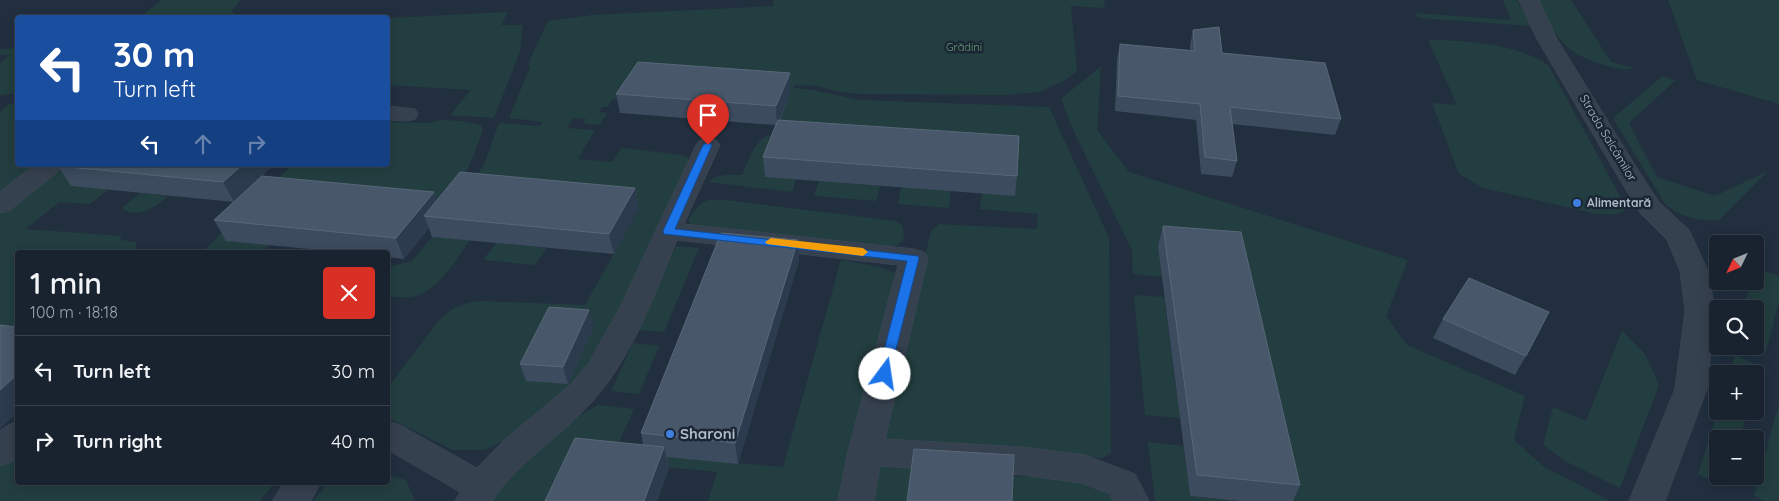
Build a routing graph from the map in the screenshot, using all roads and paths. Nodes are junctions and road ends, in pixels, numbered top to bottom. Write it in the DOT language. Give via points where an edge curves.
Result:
graph roads {
  1 [pos="1529,0"];
  2 [pos="708,145"];
  3 [pos="48,167"];
  4 [pos="0,205"];
  5 [pos="668,231"];
  6 [pos="390,435"];
  7 [pos="15,438"];
  8 [pos="865,451"];
  9 [pos="0,452"];
  10 [pos="302,485"];
  11 [pos="477,494"];
  12 [pos="291,501"];
  13 [pos="856,501"];
  14 [pos="1131,501"];
  15 [pos="1647,501"];
  1 -- 15 [label="street, Strada Salcâmilor" via="1547,39 1626,170 1649,207 1679,236 1694,271 1700,311 1692,389"];
  2 -- 5 [label="street"];
  3 -- 4 [label="street"];
  5 -- 8 [label="street" via="914,258"];
  5 -- 11 [label="street" via="647,282 596,377 569,405 530,436"];
  6 -- 11 [label="street"];
  7 -- 9 [label="street"];
  8 -- 13 [label="street"];
  8 -- 14 [label="street" via="1022,461 1085,469 1124,484"];
  10 -- 12 [label="street"];
}
